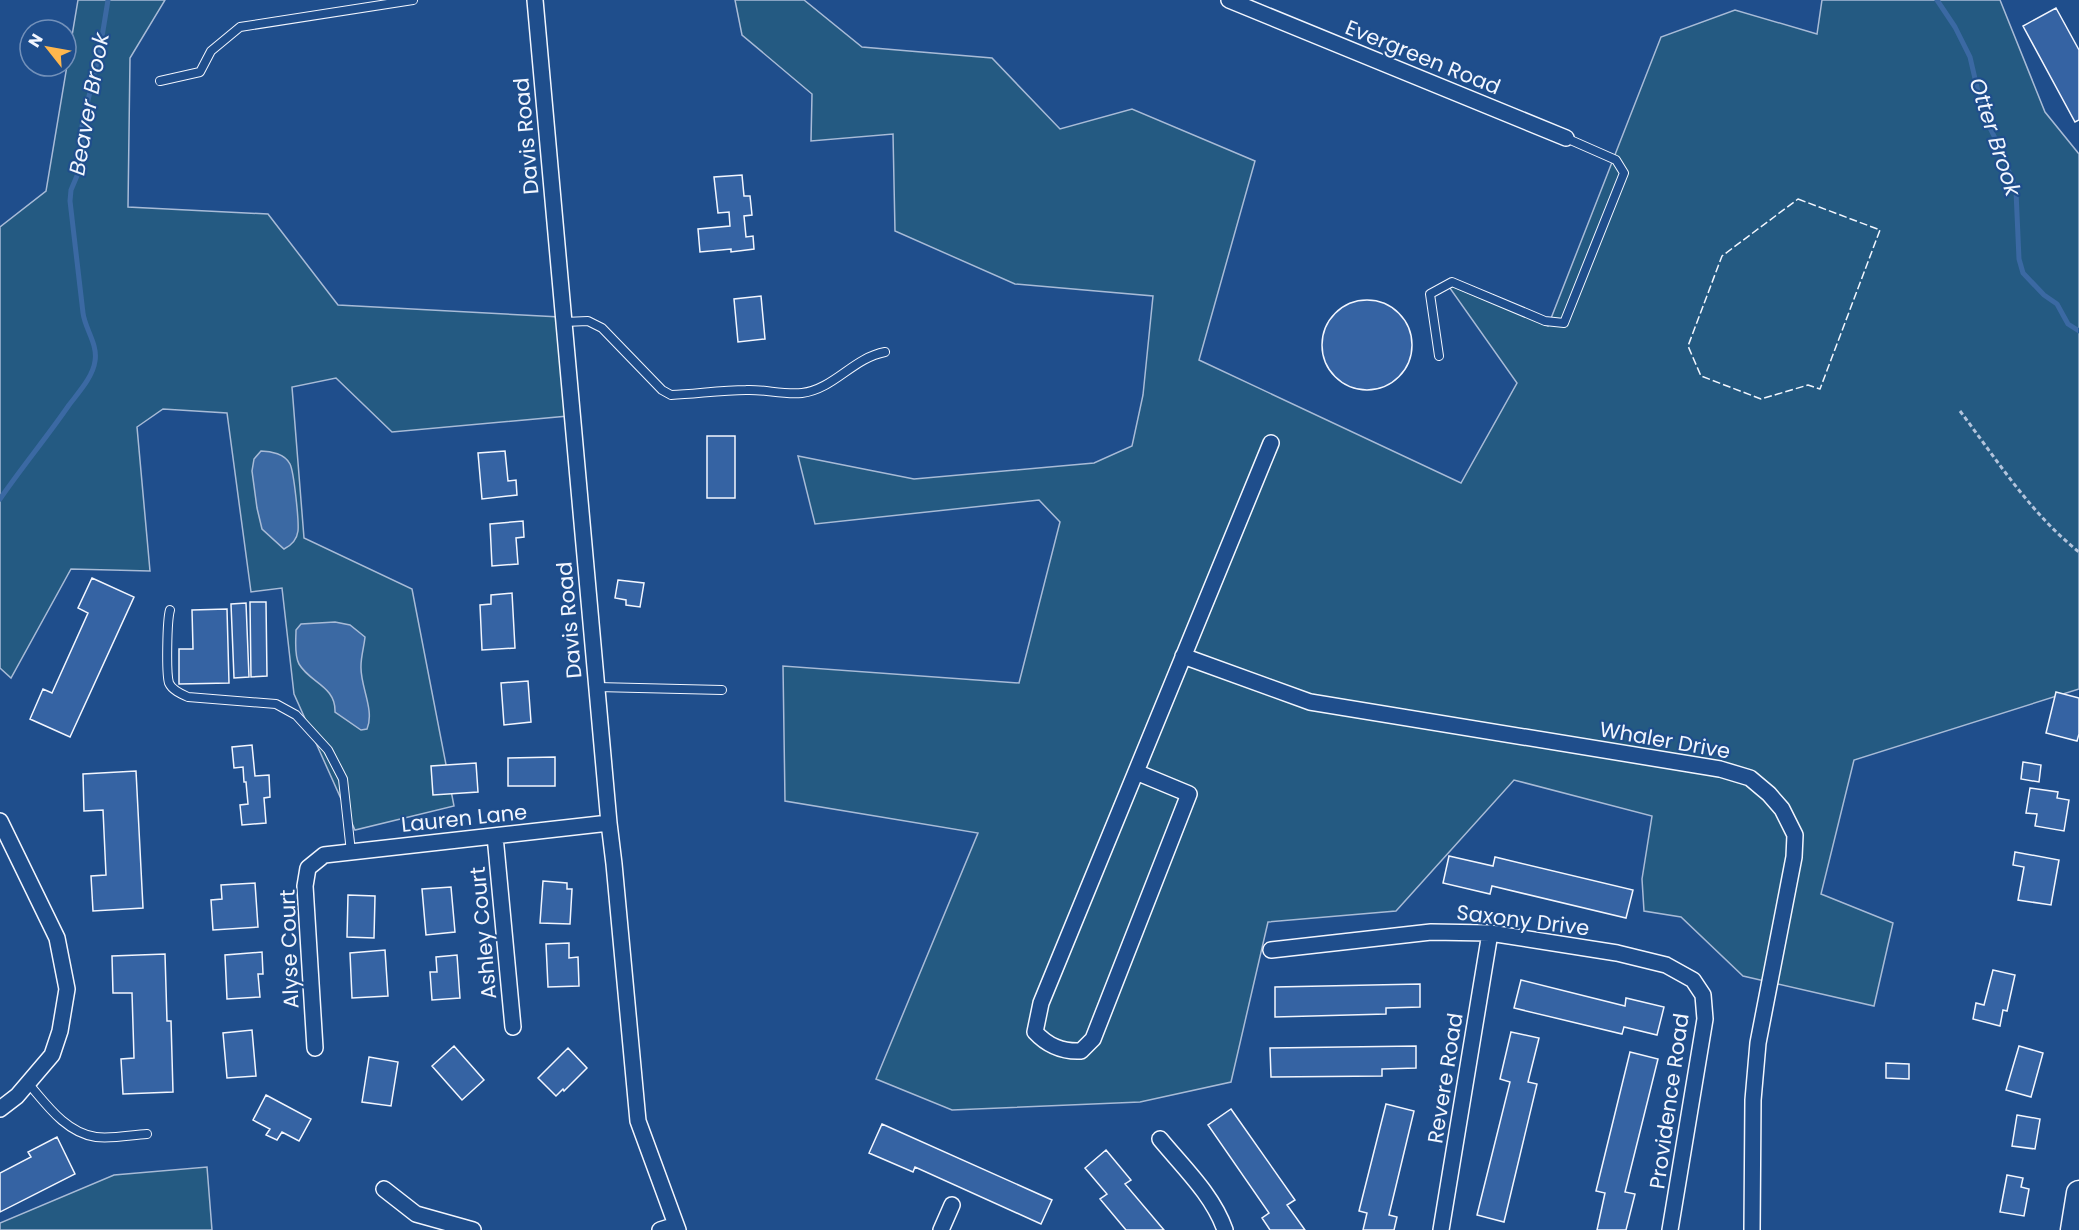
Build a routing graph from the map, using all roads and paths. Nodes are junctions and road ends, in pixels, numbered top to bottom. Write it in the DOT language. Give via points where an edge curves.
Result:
graph roads {
  1 [pos="413,0"];
  2 [pos="535,0"];
  3 [pos="1229,0"];
  4 [pos="160,81"];
  5 [pos="1566,138"];
  6 [pos="564,322"];
  7 [pos="885,352"];
  8 [pos="1439,356"];
  9 [pos="1960,411"];
  10 [pos="1270,442"];
  11 [pos="2079,552"];
  12 [pos="170,610"];
  13 [pos="1183,656"];
  14 [pos="597,687"];
  15 [pos="722,690"];
  16 [pos="1136,772"];
  17 [pos="0,821"];
  18 [pos="609,823"];
  19 [pos="495,836"];
  20 [pos="351,852"];
  21 [pos="324,855"];
  22 [pos="1490,933"];
  23 [pos="1270,950"];
  24 [pos="1694,980"];
  25 [pos="513,1027"];
  26 [pos="315,1048"];
  27 [pos="28,1083"];
  28 [pos="0,1109"];
  29 [pos="147,1134"];
  30 [pos="1160,1139"];
  31 [pos="384,1189"];
  32 [pos="2079,1193"];
  33 [pos="952,1205"];
  34 [pos="677,1227"];
  35 [pos="473,1230"];
  36 [pos="660,1230"];
  37 [pos="941,1230"];
  38 [pos="1225,1230"];
  39 [pos="1441,1230"];
  40 [pos="1670,1230"];
  41 [pos="1752,1230"];
  42 [pos="2073,1230"];
  1 -- 4 [label="lane" via="240,27 211,51 200,72"];
  2 -- 6 [label="street, Davis Road"];
  3 -- 5 [label="street, Evergreen Road"];
  5 -- 8 [label="lane" via="1616,160 1624,173 1564,323 1545,321 1452,282 1430,294"];
  6 -- 7 [label="lane" via="588,321 603,328 671,396 748,390 801,393 822,387 858,362"];
  6 -- 14 [label="street, Davis Road"];
  9 -- 11 [label="path" via="2038,514"];
  10 -- 13 [label="street"];
  12 -- 20 [label="lane" via="169,682 188,697 276,704 296,715 328,750 343,779"];
  13 -- 16 [label="street"];
  13 -- 41 [label="street, Whaler Drive" via="1310,702 1720,769 1750,778 1769,794 1782,808 1795,835 1758,1043 1753,1100"];
  14 -- 15 [label="lane"];
  14 -- 18 [label="street, Davis Road"];
  16 -- 16 [label="street" via="1041,1003 1035,1032 1045,1042 1067,1052 1081,1051 1093,1039 1190,794"];
  17 -- 27 [label="street" via="57,938 67,989 52,1054"];
  18 -- 19 [label="street, Lauren Lane"];
  18 -- 34 [label="street, Davis Road" via="638,1121"];
  19 -- 20 [label="street, Lauren Lane"];
  19 -- 25 [label="street, Ashley Court"];
  20 -- 21 [label="street, Lauren Lane"];
  21 -- 26 [label="street, Alyse Court" via="308,868 305,886"];
  22 -- 23 [label="street, Saxony Drive" via="1431,932"];
  22 -- 24 [label="street, Saxony Drive" via="1627,956 1666,965"];
  22 -- 39 [label="street, Revere Road"];
  24 -- 40 [label="street, Providence Road" via="1703,995 1705,1019"];
  27 -- 28 [label="street"];
  27 -- 29 [label="lane" via="57,1116 79,1133 98,1137"];
  30 -- 38 [label="street" via="1203,1191"];
  31 -- 35 [label="street" via="416,1214"];
  32 -- 42 [label="main road"];
  33 -- 37 [label="street"];
  34 -- 36 [label="street"];
}
